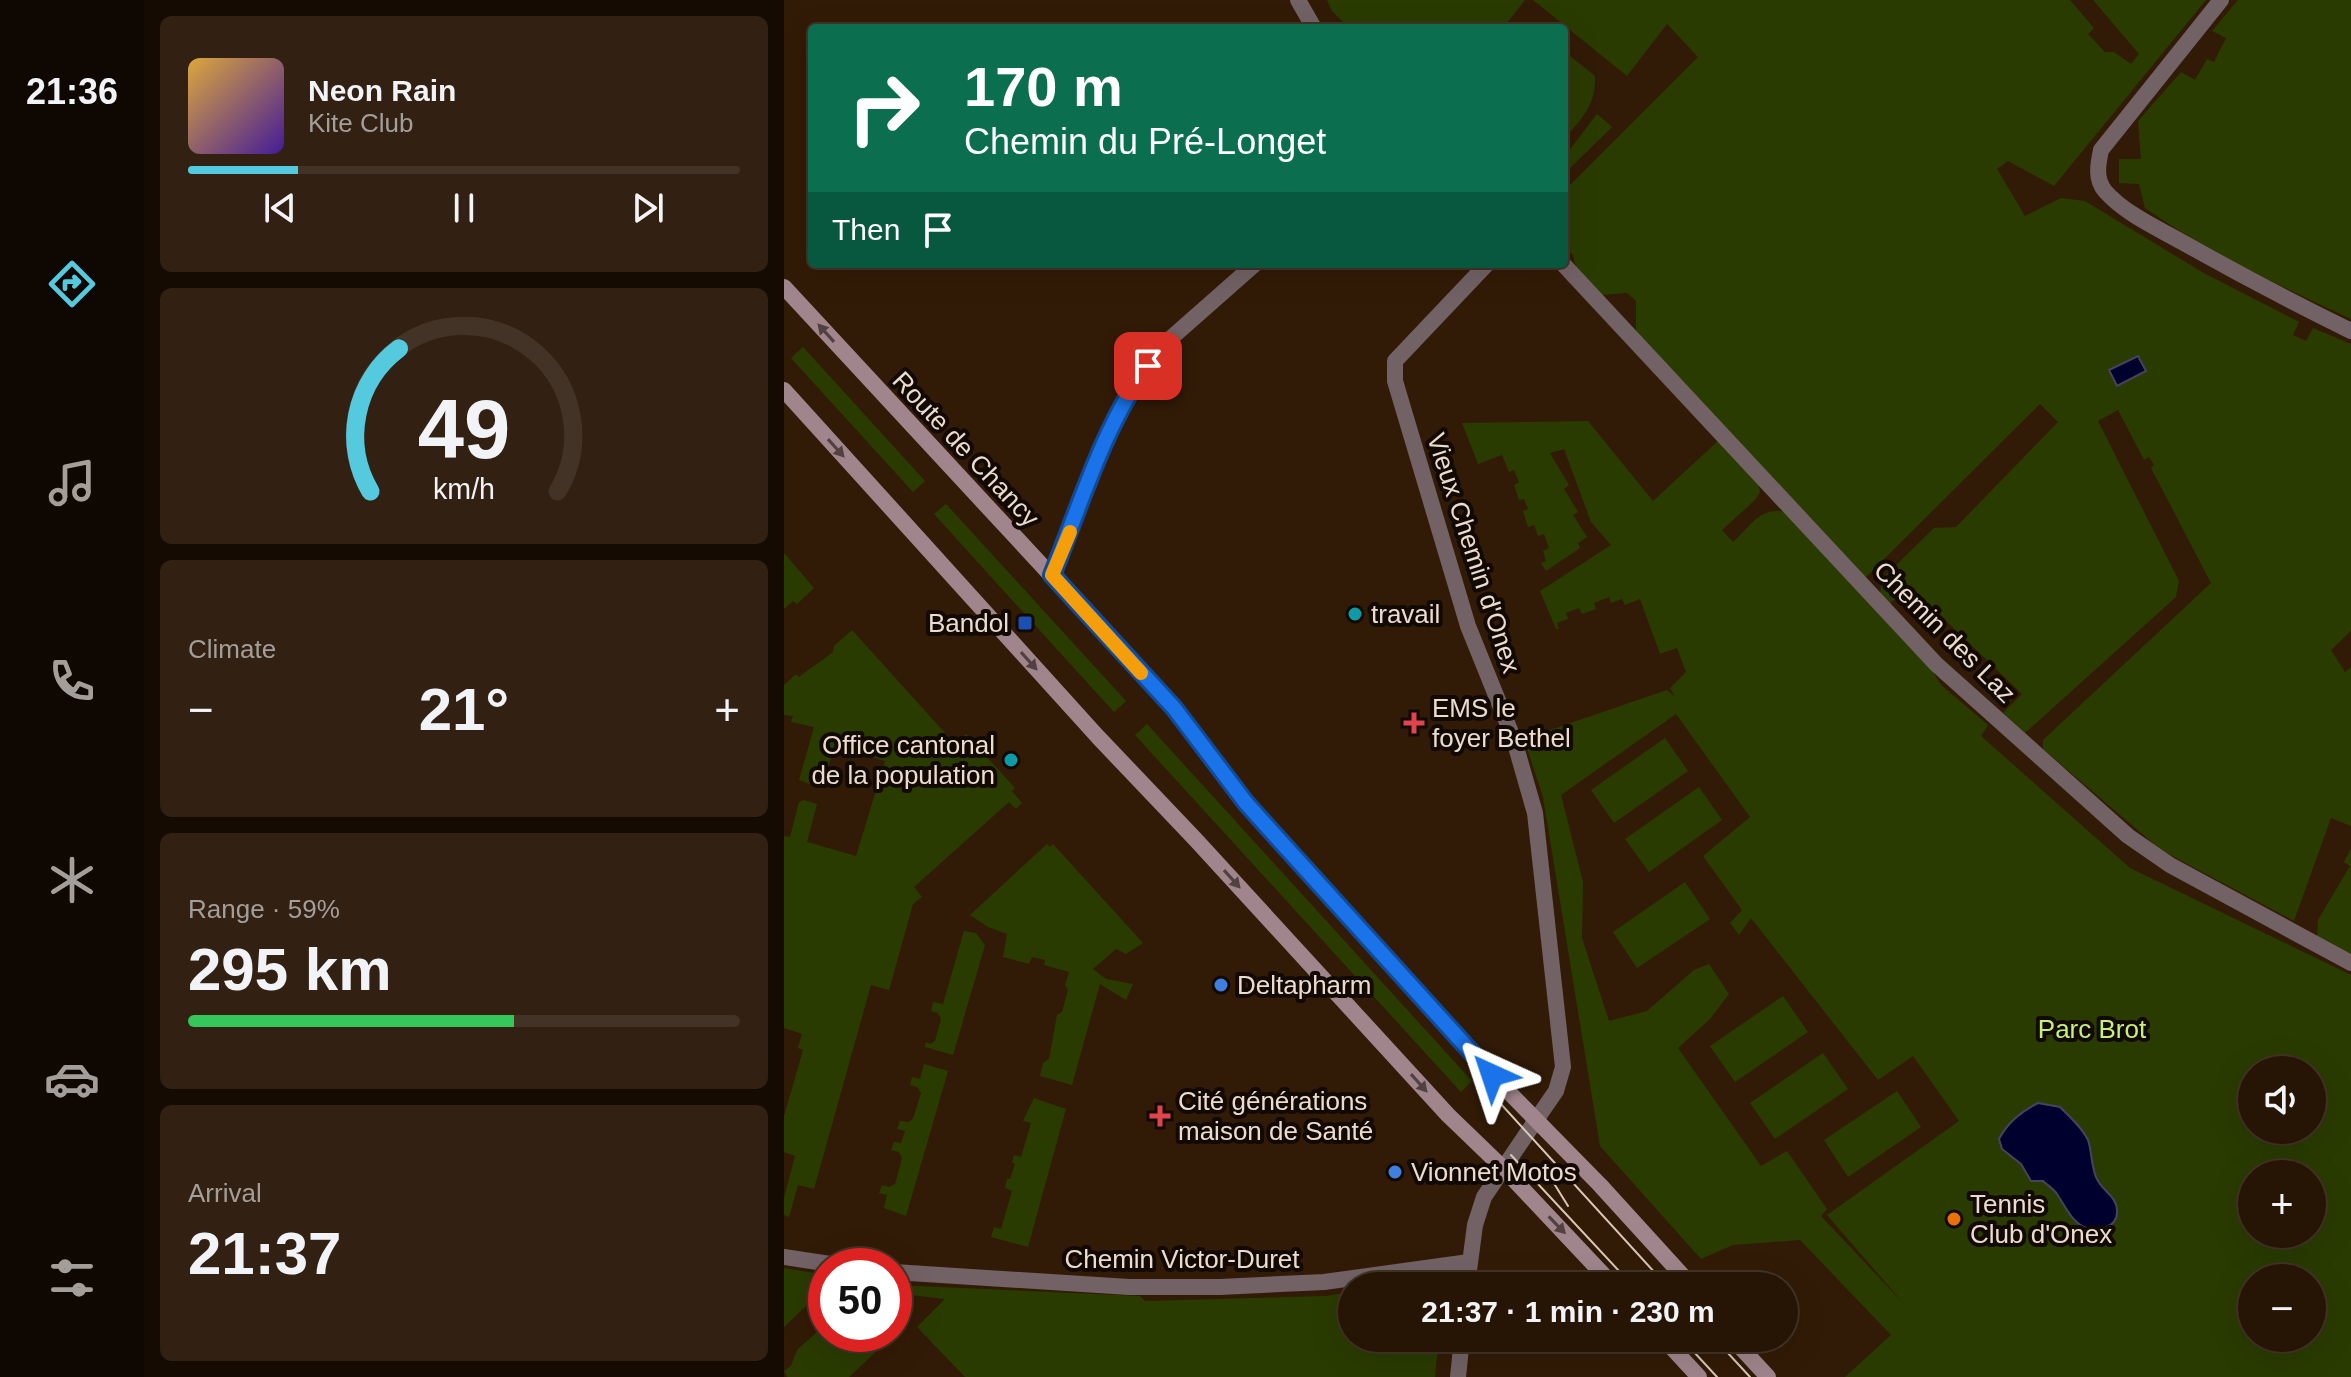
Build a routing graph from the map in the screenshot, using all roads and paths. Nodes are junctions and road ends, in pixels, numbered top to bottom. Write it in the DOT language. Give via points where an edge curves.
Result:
graph roads {
  1 [pos="1298,0"];
  2 [pos="2221,0"];
  3 [pos="1312,24"];
  4 [pos="1250,268"];
  5 [pos="1483,268"];
  6 [pos="1567,268"];
  7 [pos="785,291"];
  8 [pos="2351,331"];
  9 [pos="784,390"];
  10 [pos="1052,575"];
  11 [pos="2351,963"];
  12 [pos="1536,1120"];
  13 [pos="1503,1168"];
  14 [pos="784,1257"];
  15 [pos="808,1261"];
  16 [pos="1469,1262"];
  17 [pos="1468,1272"];
  18 [pos="1601,1272"];
  19 [pos="1679,1272"];
  20 [pos="912,1273"];
  21 [pos="1461,1352"];
  22 [pos="1676,1352"];
  23 [pos="1745,1352"];
  24 [pos="1458,1377"];
  25 [pos="1699,1377"];
  26 [pos="1768,1377"];
  1 -- 3 [label="street"];
  2 -- 8 [label="street" via="2101,150 2103,188 2153,225"];
  4 -- 10 [label="street" via="1162,346 1133,385"];
  5 -- 12 [label="street, Vieux Chemin d'Onex" via="1395,361 1395,381 1468,626 1514,740 1535,813 1563,1067 1556,1091"];
  6 -- 11 [label="street, Chemin des Laz" via="1936,664 2128,836 2170,865"];
  10 -- 7 [label="main road, Route de Chancy, one-way"];
  9 -- 13 [label="main road, one-way" via="1098,737"];
  10 -- 12 [label="main road, Route de Chancy" via="1174,708 1246,803"];
  12 -- 13 [label="street, Vieux Chemin d'Onex"];
  12 -- 19 [label="main road, Route de Chancy"];
  13 -- 16 [label="street, Vieux Chemin d'Onex" via="1484,1197"];
  13 -- 18 [label="main road, one-way"];
  14 -- 15 [label="street"];
  16 -- 17 [label="street, Vieux Chemin d'Onex"];
  16 -- 20 [label="street, Chemin Victor-Duret" via="1324,1282 1220,1287 1129,1287"];
  21 -- 24 [label="street"];
  22 -- 25 [label="main road"];
  23 -- 26 [label="main road"];
}
